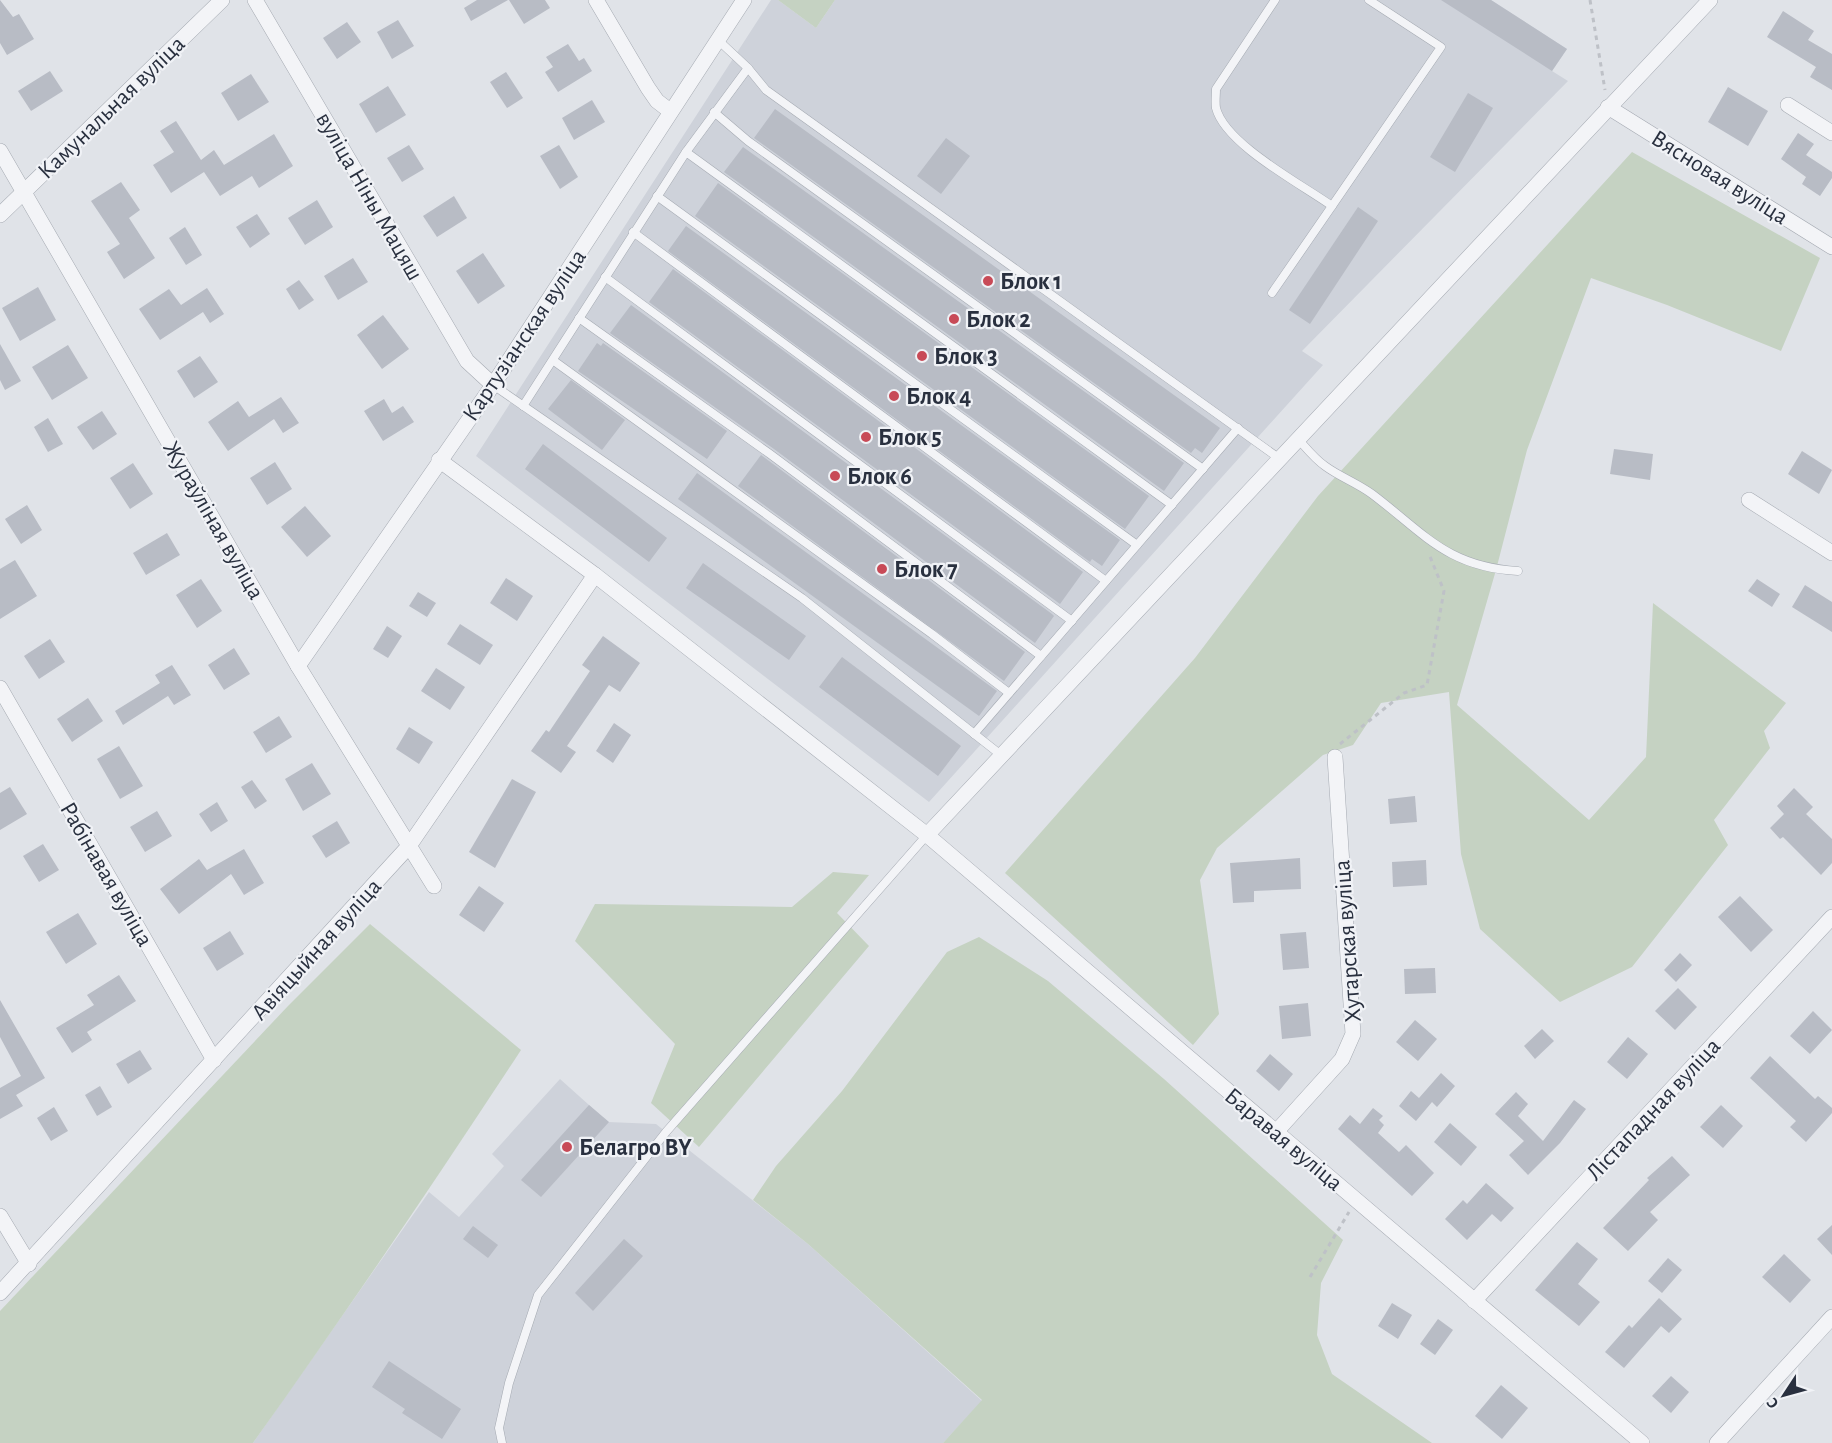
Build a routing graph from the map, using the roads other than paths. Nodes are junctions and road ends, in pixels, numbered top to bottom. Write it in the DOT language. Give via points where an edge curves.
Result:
graph roads {
  1 [pos="222,0"];
  2 [pos="255,0"];
  3 [pos="596,0"];
  4 [pos="744,0"];
  5 [pos="1275,0"];
  6 [pos="1370,0"];
  7 [pos="1710,0"];
  8 [pos="718,40"];
  9 [pos="748,68"];
  10 [pos="1788,105"];
  11 [pos="1608,107"];
  12 [pos="670,111"];
  13 [pos="714,112"];
  14 [pos="1832,133"];
  15 [pos="0,151"];
  16 [pos="686,152"];
  17 [pos="24,191"];
  18 [pos="657,196"];
  19 [pos="1332,206"];
  20 [pos="0,215"];
  21 [pos="633,232"];
  22 [pos="1832,247"];
  23 [pos="605,277"];
  24 [pos="1272,293"];
  25 [pos="579,318"];
  26 [pos="554,362"];
  27 [pos="493,385"];
  28 [pos="523,406"];
  29 [pos="1238,428"];
  30 [pos="1299,440"];
  31 [pos="1280,459"];
  32 [pos="439,460"];
  33 [pos="1203,469"];
  34 [pos="1749,500"];
  35 [pos="1172,505"];
  36 [pos="1137,545"];
  37 [pos="1832,553"];
  38 [pos="1518,571"];
  39 [pos="595,575"];
  40 [pos="1106,581"];
  41 [pos="1072,621"];
  42 [pos="1041,656"];
  43 [pos="298,666"];
  44 [pos="0,688"];
  45 [pos="1009,693"];
  46 [pos="974,734"];
  47 [pos="1001,755"];
  48 [pos="1335,757"];
  49 [pos="927,835"];
  50 [pos="409,846"];
  51 [pos="434,886"];
  52 [pos="1832,917"];
  53 [pos="214,1060"];
  54 [pos="1276,1132"];
  55 [pos="0,1216"];
  56 [pos="28,1264"];
  57 [pos="0,1293"];
  58 [pos="1474,1301"];
  59 [pos="1832,1317"];
  60 [pos="502,1443"];
  61 [pos="1642,1443"];
  62 [pos="1717,1443"];
  1 -- 17 [label="street, Камунальная вуліца"];
  2 -- 27 [label="street, вуліца Ніны Мацяш" via="467,361"];
  3 -- 12 [label="street" via="648,88"];
  4 -- 8 [label="street, Картузіанская вуліца"];
  5 -- 19 [label="lane" via="1216,90 1216,106 1237,141"];
  6 -- 19 [label="lane" via="1440,47"];
  7 -- 11 [label="street"];
  8 -- 9 [label="lane"];
  8 -- 12 [label="street, Картузіанская вуліца"];
  9 -- 13 [label="lane"];
  9 -- 29 [label="lane" via="766,90"];
  10 -- 14 [label="street"];
  11 -- 22 [label="street, Вясновая вуліца"];
  11 -- 30 [label="street"];
  12 -- 27 [label="street, Картузіанская вуліца"];
  13 -- 16 [label="lane"];
  13 -- 33 [label="lane" via="758,148"];
  15 -- 17 [label="street, Жураўліная вуліца"];
  16 -- 18 [label="lane"];
  16 -- 35 [label="lane"];
  17 -- 20 [label="street, Камунальная вуліца"];
  17 -- 43 [label="street, Жураўліная вуліца"];
  18 -- 21 [label="lane"];
  18 -- 36 [label="lane"];
  19 -- 24 [label="lane"];
  21 -- 23 [label="lane"];
  21 -- 40 [label="lane"];
  23 -- 25 [label="lane"];
  23 -- 41 [label="lane"];
  25 -- 26 [label="lane"];
  25 -- 42 [label="lane" via="770,454"];
  26 -- 28 [label="lane"];
  26 -- 45 [label="lane"];
  27 -- 28 [label="lane"];
  27 -- 32 [label="street, Картузіанская вуліца"];
  28 -- 46 [label="lane" via="802,598"];
  29 -- 31 [label="lane"];
  29 -- 33 [label="lane"];
  30 -- 31 [label="street"];
  30 -- 38 [label="lane" via="1324,466 1371,494 1450,555 1474,565"];
  31 -- 47 [label="street"];
  32 -- 39 [label="street, Баравая вуліца"];
  32 -- 43 [label="street, Картузіанская вуліца"];
  33 -- 35 [label="lane"];
  34 -- 37 [label="street"];
  35 -- 36 [label="lane"];
  36 -- 40 [label="lane"];
  39 -- 49 [label="street, Баравая вуліца"];
  39 -- 50 [label="street, Авіяцыйная вуліца"];
  40 -- 41 [label="lane"];
  41 -- 42 [label="lane"];
  42 -- 45 [label="lane"];
  43 -- 50 [label="street, Жураўліная вуліца"];
  44 -- 53 [label="street, Рабінавая вуліца"];
  45 -- 46 [label="lane"];
  46 -- 47 [label="lane"];
  47 -- 49 [label="street"];
  48 -- 54 [label="street, Хутарская вуліца" via="1353,1034 1342,1059"];
  49 -- 54 [label="street, Баравая вуліца"];
  49 -- 60 [label="lane" via="666,1132 538,1295 509,1383 499,1428"];
  50 -- 51 [label="street, Жураўліная вуліца"];
  50 -- 53 [label="street, Авіяцыйная вуліца"];
  52 -- 58 [label="street, Лістападная вуліца"];
  53 -- 56 [label="street, Авіяцыйная вуліца"];
  54 -- 58 [label="street, Баравая вуліца"];
  55 -- 56 [label="street"];
  56 -- 57 [label="street, Авіяцыйная вуліца"];
  58 -- 61 [label="street, Баравая вуліца"];
  59 -- 62 [label="street"];
}
